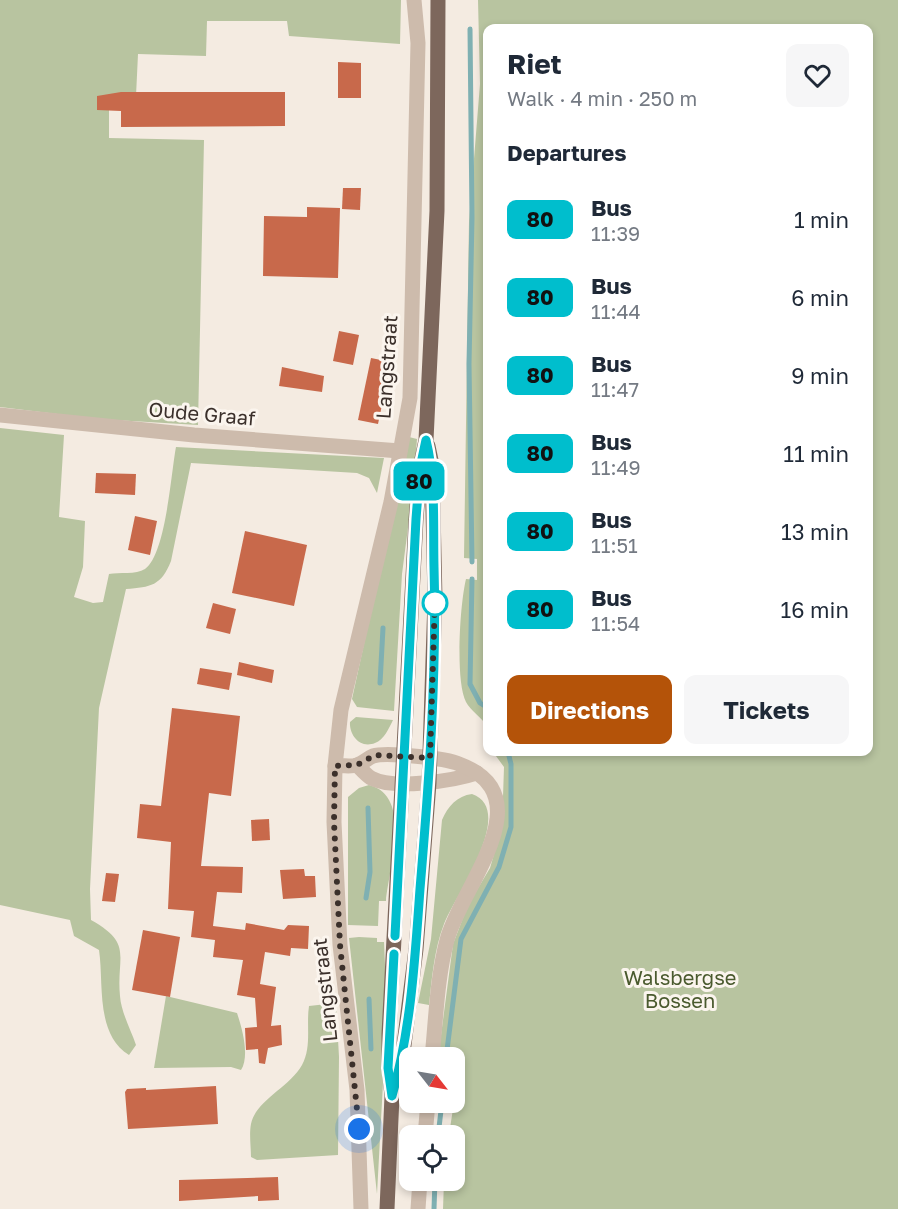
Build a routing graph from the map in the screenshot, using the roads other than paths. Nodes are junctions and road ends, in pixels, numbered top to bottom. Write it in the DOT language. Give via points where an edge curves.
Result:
graph roads {
  1 [pos="414,0"];
  2 [pos="438,0"];
  3 [pos="0,415"];
  4 [pos="426,440"];
  5 [pos="400,451"];
  6 [pos="404,756"];
  7 [pos="430,758"];
  8 [pos="357,765"];
  9 [pos="335,766"];
  10 [pos="477,773"];
  11 [pos="403,783"];
  12 [pos="429,783"];
  13 [pos="433,1047"];
  14 [pos="392,1096"];
  15 [pos="419,1191"];
  16 [pos="361,1209"];
  17 [pos="387,1209"];
  18 [pos="418,1209"];
  1 -- 5 [label="street, Langstraat" via="418,43 411,387"];
  2 -- 4 [label="main road" via="437,211"];
  3 -- 5 [label="street, Oude Graaf"];
  4 -- 6 [label="main road" via="416,519"];
  4 -- 7 [label="main road" via="432,465 435,598"];
  5 -- 9 [label="street, Langstraat" via="341,710"];
  6 -- 7 [label="street"];
  6 -- 8 [label="street" via="375,755"];
  6 -- 11 [label="main road"];
  7 -- 10 [label="street" via="460,764"];
  7 -- 12 [label="main road"];
  8 -- 9 [label="street"];
  8 -- 11 [label="street" via="371,778"];
  9 -- 16 [label="street, Langstraat" via="340,945 357,1090"];
  10 -- 12 [label="street" via="456,781"];
  10 -- 13 [label="street" via="495,792 496,826 484,863 457,909 447,938"];
  11 -- 12 [label="street"];
  11 -- 14 [label="main road" via="389,1034"];
  12 -- 14 [label="main road" via="414,960 402,1061"];
  14 -- 17 [label="main road"];
  15 -- 18 [label="street"];
}
